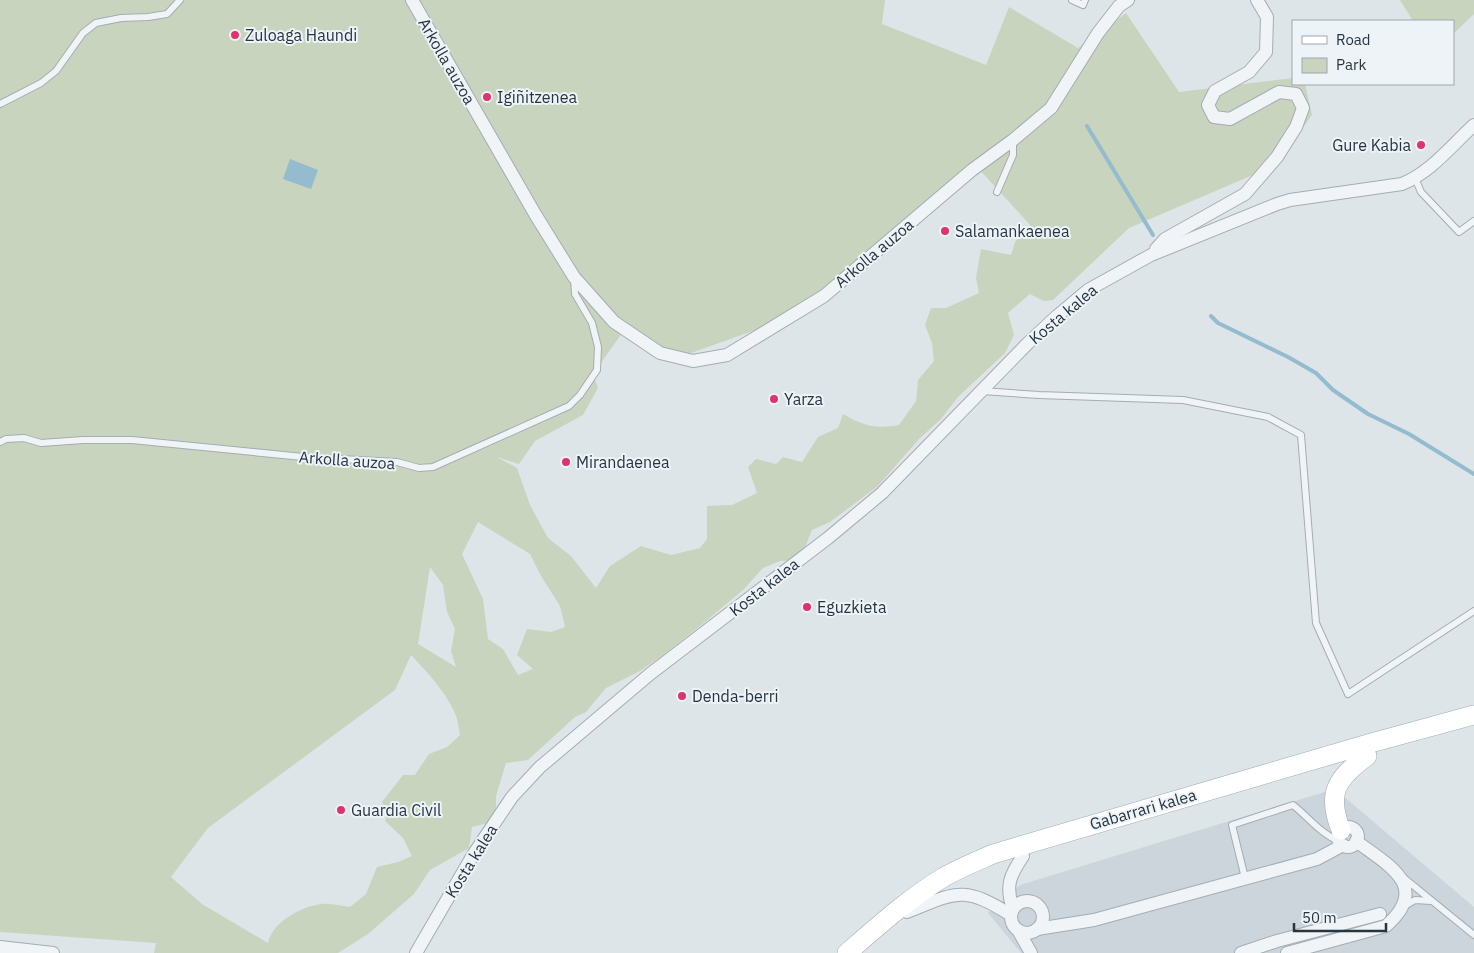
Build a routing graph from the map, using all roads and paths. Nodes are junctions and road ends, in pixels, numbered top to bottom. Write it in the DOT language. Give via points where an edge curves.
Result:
graph roads {
  1 [pos="180,0"];
  2 [pos="412,0"];
  3 [pos="1072,0"];
  4 [pos="1084,0"];
  5 [pos="1128,0"];
  6 [pos="1257,0"];
  7 [pos="0,104"];
  8 [pos="1474,125"];
  9 [pos="1013,140"];
  10 [pos="1415,178"];
  11 [pos="997,192"];
  12 [pos="1474,221"];
  13 [pos="1151,255"];
  14 [pos="574,277"];
  15 [pos="980,391"];
  16 [pos="0,442"];
  17 [pos="1474,611"];
  18 [pos="1469,717"];
  19 [pos="1367,756"];
  20 [pos="1086,826"];
  21 [pos="1341,839"];
  22 [pos="1023,856"];
  23 [pos="1399,874"];
  24 [pos="1245,878"];
  25 [pos="1432,901"];
  26 [pos="1402,908"];
  27 [pos="907,912"];
  28 [pos="1012,912"];
  29 [pos="1380,914"];
  30 [pos="1038,929"];
  31 [pos="1018,930"];
  32 [pos="1474,935"];
  33 [pos="0,948"];
  34 [pos="53,953"];
  35 [pos="416,953"];
  36 [pos="848,953"];
  37 [pos="852,953"];
  38 [pos="1031,953"];
  39 [pos="1240,953"];
  40 [pos="1287,953"];
  1 -- 7 [label="lane" via="167,14 96,23 83,33 56,71 41,83"];
  2 -- 14 [label="street, Arkolla auzoa"];
  3 -- 4 [label="lane" via="1083,5"];
  5 -- 9 [label="street, Arkolla auzoa" via="1119,6 1098,33 1051,108"];
  6 -- 13 [label="street" via="1267,17 1266,52 1249,72 1214,91 1208,106 1214,117 1230,119 1279,92 1296,94 1303,108 1296,127 1277,157 1245,194 1165,239"];
  8 -- 10 [label="street"];
  9 -- 11 [label="lane" via="1013,155"];
  9 -- 14 [label="street, Arkolla auzoa" via="972,170 824,296 726,356 693,361 660,353 614,322"];
  10 -- 12 [label="lane" via="1421,192 1459,232"];
  10 -- 13 [label="street" via="1402,184 1290,200"];
  13 -- 15 [label="street, Kosta kalea" via="1088,290"];
  14 -- 16 [label="lane, Arkolla auzoa" via="575,294 592,323 598,347 596,370 580,395 569,406 433,467 132,440 41,443 24,438"];
  15 -- 17 [label="lane" via="1183,400 1268,417 1301,435 1316,623 1348,694"];
  15 -- 35 [label="street, Kosta kalea" via="882,493 650,674 540,767 512,797 473,855"];
  18 -- 19 [label="main road, Gabarrari kalea"];
  18 -- 20 [label="main road, Gabarrari kalea"];
  19 -- 21 [label="main road" via="1342,776 1336,787 1334,807"];
  19 -- 22 [label="main road, Gabarrari kalea"];
  20 -- 22 [label="main road" via="1075,835 1034,847"];
  20 -- 36 [label="main road, Gabarrari kalea" via="993,854 952,873 918,894"];
  21 -- 23 [label="street" via="1347,827 1354,829 1356,841"];
  21 -- 24 [label="street" via="1317,859"];
  21 -- 24 [label="lane" via="1331,838 1293,805 1232,825"];
  22 -- 27 [label="main road, Gabarrari kalea" via="971,875"];
  22 -- 28 [label="street" via="1008,886"];
  23 -- 25 [label="lane"];
  23 -- 26 [label="street" via="1405,886"];
  24 -- 30 [label="street" via="1094,920"];
  25 -- 26 [label="lane" via="1415,900"];
  25 -- 32 [label="lane"];
  26 -- 40 [label="street" via="1386,926"];
  27 -- 28 [label="street, Gabarrari kalea" via="942,898 963,894 976,896"];
  27 -- 37 [label="main road, Gabarrari kalea"];
  28 -- 30 [label="street" via="1024,901 1033,902 1042,912"];
  28 -- 31 [label="street" via="1014,926"];
  29 -- 39 [label="street"];
  30 -- 31 [label="street" via="1029,933"];
  31 -- 38 [label="street"];
  33 -- 34 [label="street"];
}
